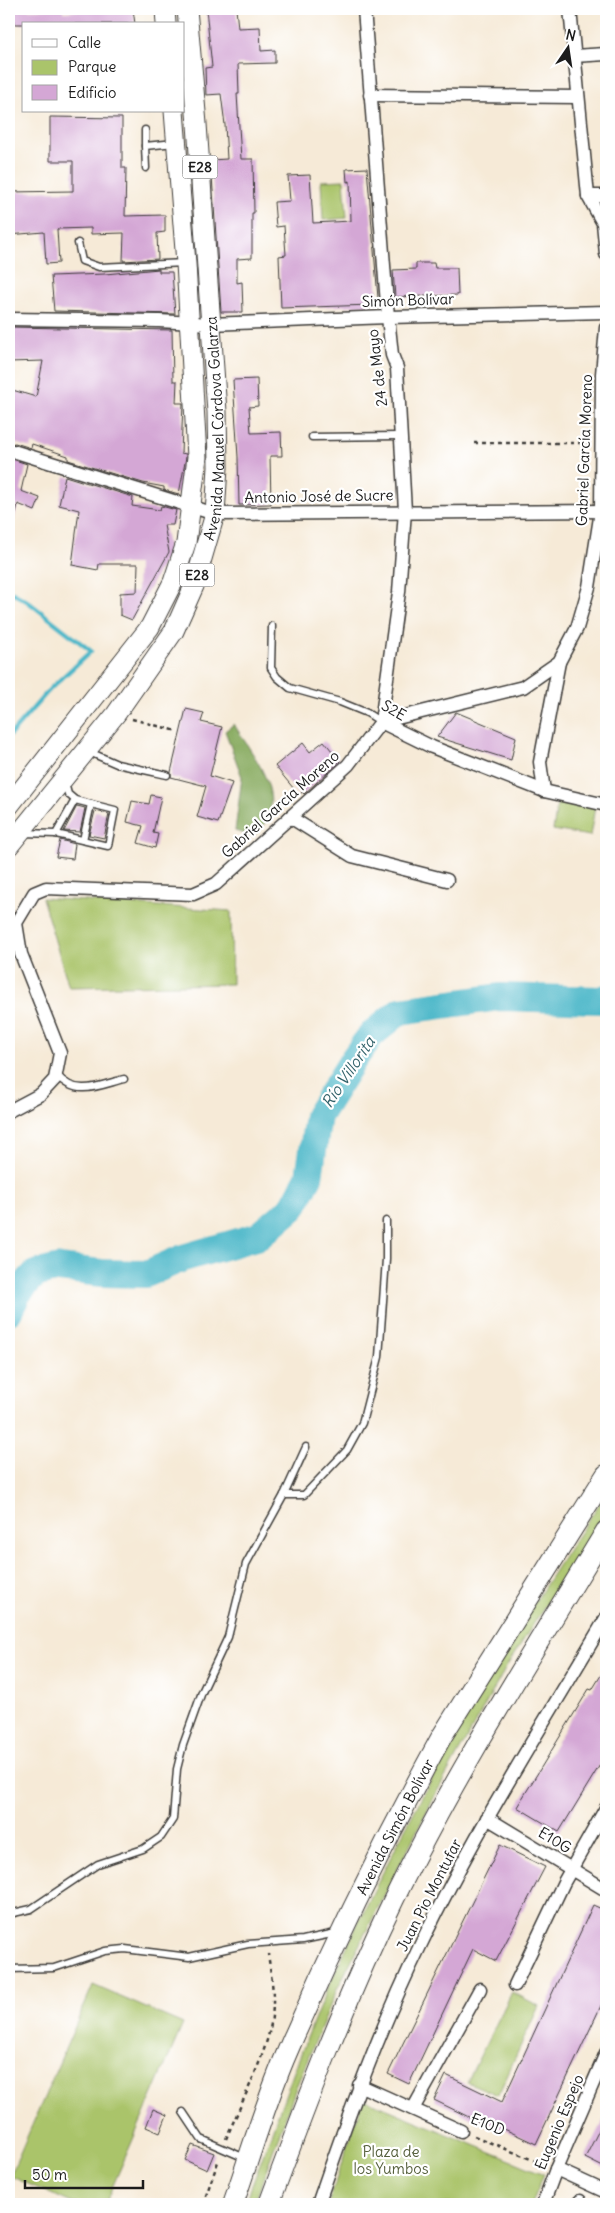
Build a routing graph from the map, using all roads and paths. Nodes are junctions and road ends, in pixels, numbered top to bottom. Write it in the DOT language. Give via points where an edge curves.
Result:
graph roads {
  1 [pos="165,9"];
  2 [pos="187,9"];
  3 [pos="364,9"];
  4 [pos="570,9"];
  5 [pos="166,22"];
  6 [pos="606,54"];
  7 [pos="574,56"];
  8 [pos="370,95"];
  9 [pos="578,97"];
  10 [pos="174,112"];
  11 [pos="145,130"];
  12 [pos="176,143"];
  13 [pos="145,146"];
  14 [pos="146,168"];
  15 [pos="588,196"];
  16 [pos="606,196"];
  17 [pos="78,243"];
  18 [pos="606,254"];
  19 [pos="186,263"];
  20 [pos="606,312"];
  21 [pos="388,317"];
  22 [pos="9,318"];
  23 [pos="189,324"];
  24 [pos="210,324"];
  25 [pos="606,328"];
  26 [pos="605,357"];
  27 [pos="400,436"];
  28 [pos="312,437"];
  29 [pos="474,443"];
  30 [pos="602,443"];
  31 [pos="13,451"];
  32 [pos="192,507"];
  33 [pos="405,511"];
  34 [pos="604,511"];
  35 [pos="215,514"];
  36 [pos="272,626"];
  37 [pos="559,662"];
  38 [pos="116,714"];
  39 [pos="381,722"];
  40 [pos="178,731"];
  41 [pos="86,750"];
  42 [pos="38,768"];
  43 [pos="166,775"];
  44 [pos="61,782"];
  45 [pos="544,791"];
  46 [pos="75,800"];
  47 [pos="91,804"];
  48 [pos="606,805"];
  49 [pos="9,806"];
  50 [pos="290,817"];
  51 [pos="56,834"];
  52 [pos="13,838"];
  53 [pos="84,840"];
  54 [pos="447,880"];
  55 [pos="56,1074"];
  56 [pos="124,1079"];
  57 [pos="9,1111"];
  58 [pos="386,1221"];
  59 [pos="306,1447"];
  60 [pos="606,1475"];
  61 [pos="284,1495"];
  62 [pos="606,1531"];
  63 [pos="606,1618"];
  64 [pos="606,1808"];
  65 [pos="488,1818"];
  66 [pos="571,1869"];
  67 [pos="606,1890"];
  68 [pos="9,1914"];
  69 [pos="342,1931"];
  70 [pos="267,1943"];
  71 [pos="9,1969"];
  72 [pos="515,1985"];
  73 [pos="480,1989"];
  74 [pos="606,2053"];
  75 [pos="359,2085"];
  76 [pos="413,2109"];
  77 [pos="183,2112"];
  78 [pos="462,2131"];
  79 [pos="222,2149"];
  80 [pos="248,2160"];
  81 [pos="556,2169"];
  82 [pos="606,2192"];
  83 [pos="203,2204"];
  84 [pos="233,2204"];
  85 [pos="269,2204"];
  86 [pos="318,2204"];
  87 [pos="544,2204"];
  1 -- 5 [label="main road"];
  2 -- 24 [label="main road, Avenida Manuel Córdova Galarza / E28"];
  3 -- 8 [label="street, 24 de Mayo"];
  4 -- 7 [label="street"];
  6 -- 7 [label="street"];
  7 -- 9 [label="street"];
  8 -- 9 [label="street"];
  8 -- 21 [label="street, 24 de Mayo"];
  9 -- 15 [label="street"];
  10 -- 12 [label="main road, Avenida Manuel Córdova Galarza / E28"];
  11 -- 13 [label="lane"];
  12 -- 13 [label="lane"];
  12 -- 19 [label="main road, Avenida Manuel Córdova Galarza / E28"];
  13 -- 14 [label="lane"];
  15 -- 16 [label="street"];
  15 -- 18 [label="street" via="603,223"];
  17 -- 19 [label="lane" via="82,261 99,267"];
  19 -- 23 [label="main road, Avenida Manuel Córdova Galarza / E28"];
  20 -- 21 [label="street, Simón Bolívar"];
  21 -- 24 [label="street, Simón Bolívar"];
  21 -- 27 [label="street, 24 de Mayo" via="392,355 397,368"];
  22 -- 23 [label="street"];
  23 -- 24 [label="street, Simón Bolívar"];
  23 -- 32 [label="main road, Avenida Manuel Córdova Galarza / E28" via="197,457"];
  24 -- 35 [label="main road, Avenida Manuel Córdova Galarza / E28" via="218,467"];
  25 -- 26 [label="street, Gabriel García Moreno"];
  26 -- 30 [label="street, Gabriel García Moreno"];
  27 -- 28 [label="lane"];
  27 -- 33 [label="street, 24 de Mayo"];
  29 -- 30 [label="path"];
  30 -- 34 [label="street, Gabriel García Moreno"];
  31 -- 32 [label="street, Antonio José de Sucre"];
  32 -- 35 [label="street, Antonio José de Sucre"];
  32 -- 42 [label="main road, Avenida Manuel Córdova Galarza / E28" via="186,543 150,627"];
  33 -- 34 [label="street, Antonio José de Sucre"];
  33 -- 35 [label="street, Antonio José de Sucre"];
  33 -- 39 [label="street, 24 de Mayo" via="399,592"];
  34 -- 37 [label="street, Gabriel García Moreno" via="577,628"];
  35 -- 38 [label="main road, Avenida Manuel Córdova Galarza / E28" via="194,586 174,631"];
  36 -- 39 [label="lane, S2E" via="271,668 277,677 290,688 340,702"];
  37 -- 39 [label="street, Gabriel García Moreno" via="523,687"];
  37 -- 45 [label="street" via="540,762"];
  38 -- 40 [label="path"];
  38 -- 41 [label="main road, Avenida Manuel Córdova Galarza / E28"];
  39 -- 45 [label="street, S2E" via="432,747"];
  39 -- 50 [label="street, Gabriel García Moreno" via="348,765"];
  41 -- 43 [label="lane" via="117,764"];
  41 -- 44 [label="main road, Avenida Manuel Córdova Galarza / E28"];
  42 -- 44 [label="main road"];
  42 -- 49 [label="main road, Avenida Manuel Córdova Galarza / E28"];
  44 -- 46 [label="lane"];
  44 -- 52 [label="main road, Avenida Manuel Córdova Galarza / E28"];
  45 -- 48 [label="street, S2E"];
  46 -- 47 [label="lane"];
  46 -- 51 [label="lane"];
  47 -- 53 [label="lane"];
  47 -- 53 [label="lane" via="115,810 108,846"];
  50 -- 54 [label="street" via="352,856"];
  50 -- 55 [label="street, Gabriel García Moreno" via="216,884 193,894 46,888 34,893 16,923 21,954 60,1053"];
  51 -- 52 [label="lane"];
  51 -- 53 [label="lane"];
  55 -- 56 [label="lane" via="67,1085 84,1089"];
  55 -- 57 [label="street" via="41,1094"];
  58 -- 61 [label="lane" via="379,1357 362,1422 347,1450 304,1495"];
  59 -- 61 [label="lane"];
  60 -- 69 [label="highway, Avenida Simón Bolívar" via="442,1736"];
  61 -- 68 [label="lane" via="246,1564 228,1637 191,1722 177,1769 173,1818 161,1837 143,1849 98,1864 31,1909"];
  62 -- 85 [label="highway" via="470,1755 394,1899 314,2082"];
  63 -- 65 [label="street, Juan Pio Montufar"];
  64 -- 66 [label="street"];
  65 -- 66 [label="street, E10G"];
  65 -- 75 [label="street, Juan Pio Montufar" via="420,1944"];
  66 -- 67 [label="street, E10G"];
  66 -- 72 [label="street"];
  69 -- 70 [label="lane" via="303,1940"];
  69 -- 80 [label="highway, Avenida Simón Bolívar" via="287,2052"];
  70 -- 71 [label="lane" via="189,1957 139,1950 105,1951 54,1968"];
  70 -- 79 [label="path" via="272,2018 266,2042"];
  73 -- 76 [label="street"];
  74 -- 81 [label="street, Eugenio Espejo"];
  75 -- 76 [label="street, E10D"];
  75 -- 86 [label="street, Juan Pio Montufar"];
  76 -- 78 [label="street, E10D"];
  77 -- 79 [label="lane" via="201,2139"];
  78 -- 81 [label="path, E10D"];
  79 -- 80 [label="lane"];
  79 -- 83 [label="path"];
  80 -- 84 [label="highway, Avenida Simón Bolívar"];
  81 -- 82 [label="street"];
  81 -- 87 [label="street, Eugenio Espejo"];
}
